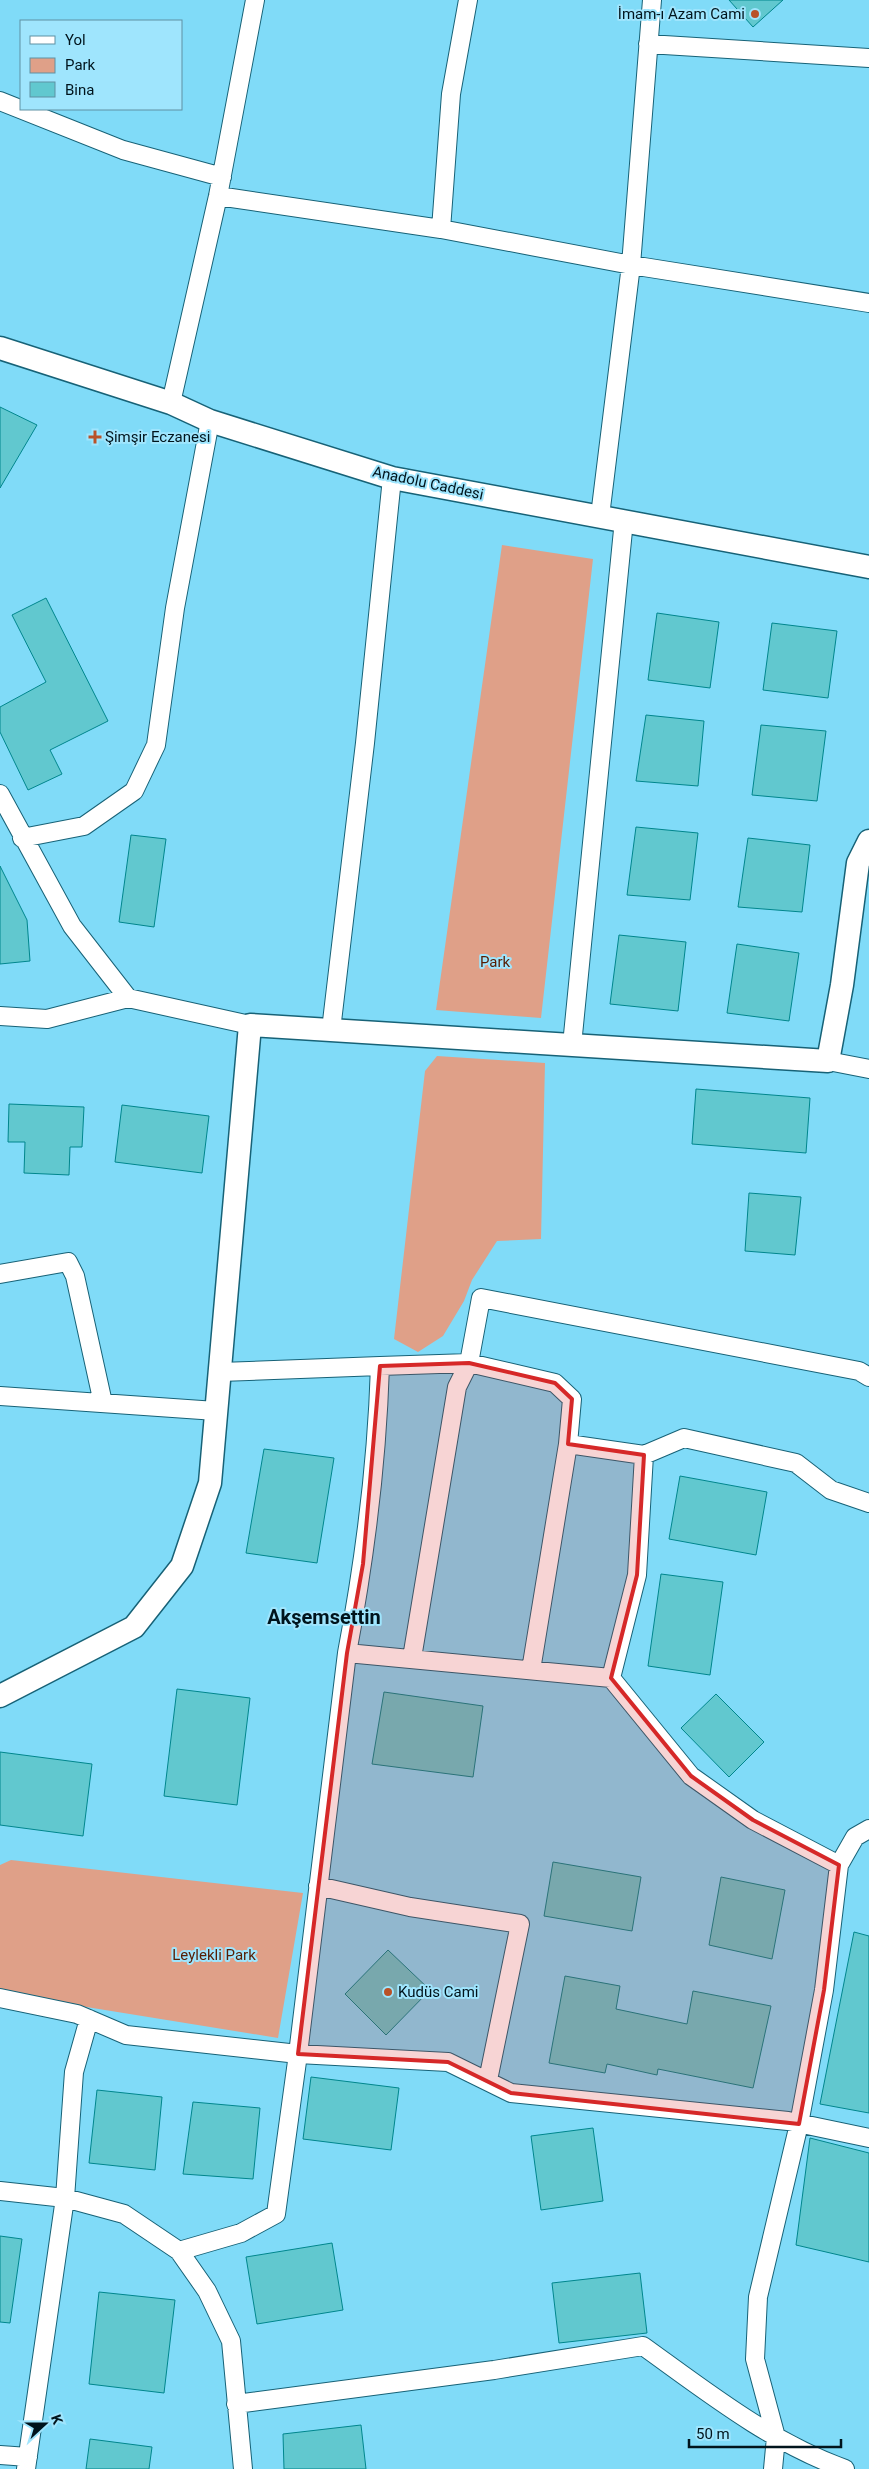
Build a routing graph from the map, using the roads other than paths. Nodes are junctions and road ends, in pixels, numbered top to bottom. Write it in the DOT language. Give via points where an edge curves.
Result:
graph roads {
  1 [pos="255,0"];
  2 [pos="468,0"];
  3 [pos="652,0"];
  4 [pos="648,44"];
  5 [pos="869,58"];
  6 [pos="0,101"];
  7 [pos="20,109"];
  8 [pos="23,110"];
  9 [pos="222,176"];
  10 [pos="218,196"];
  11 [pos="441,229"];
  12 [pos="631,265"];
  13 [pos="869,303"];
  14 [pos="0,348"];
  15 [pos="171,403"];
  16 [pos="210,421"];
  17 [pos="392,478"];
  18 [pos="600,516"];
  19 [pos="624,520"];
  20 [pos="869,567"];
  21 [pos="0,794"];
  22 [pos="22,838"];
  23 [pos="869,841"];
  24 [pos="128,998"];
  25 [pos="0,1016"];
  26 [pos="250,1025"];
  27 [pos="331,1030"];
  28 [pos="572,1045"];
  29 [pos="828,1061"];
  30 [pos="869,1069"];
  31 [pos="0,1274"];
  32 [pos="470,1363"];
  33 [pos="380,1366"];
  34 [pos="220,1372"];
  35 [pos="869,1377"];
  36 [pos="0,1396"];
  37 [pos="103,1403"];
  38 [pos="216,1411"];
  39 [pos="568,1444"];
  40 [pos="644,1455"];
  41 [pos="869,1503"];
  42 [pos="347,1653"];
  43 [pos="412,1658"];
  44 [pos="531,1670"];
  45 [pos="611,1678"];
  46 [pos="0,1696"];
  47 [pos="869,1829"];
  48 [pos="839,1865"];
  49 [pos="318,1886"];
  50 [pos="0,1998"];
  51 [pos="89,2019"];
  52 [pos="298,2054"];
  53 [pos="488,2080"];
  54 [pos="799,2124"];
  55 [pos="869,2138"];
  56 [pos="0,2191"];
  57 [pos="65,2198"];
  58 [pos="179,2251"];
  59 [pos="236,2404"];
  60 [pos="776,2437"];
  61 [pos="0,2454"];
  62 [pos="27,2463"];
  63 [pos="242,2469"];
  64 [pos="773,2469"];
  65 [pos="845,2469"];
  1 -- 9 [label="street"];
  2 -- 11 [label="street" via="451,94"];
  3 -- 4 [label="street"];
  4 -- 5 [label="street"];
  4 -- 12 [label="street"];
  6 -- 7 [label="street"];
  8 -- 9 [label="street" via="124,150"];
  9 -- 10 [label="street"];
  10 -- 11 [label="street"];
  10 -- 15 [label="street"];
  11 -- 12 [label="street"];
  12 -- 13 [label="street"];
  12 -- 18 [label="street"];
  14 -- 15 [label="street, Anadolu Caddesi"];
  15 -- 16 [label="street, Anadolu Caddesi"];
  16 -- 17 [label="street, Anadolu Caddesi"];
  16 -- 22 [label="street" via="175,608 156,745 134,791 84,826"];
  17 -- 18 [label="street, Anadolu Caddesi"];
  17 -- 27 [label="street"];
  18 -- 19 [label="street, Anadolu Caddesi"];
  19 -- 20 [label="street, Anadolu Caddesi"];
  19 -- 28 [label="street"];
  21 -- 22 [label="street"];
  22 -- 24 [label="street" via="72,926"];
  23 -- 29 [label="street" via="858,862 842,985"];
  24 -- 25 [label="street" via="47,1019"];
  24 -- 26 [label="street"];
  26 -- 27 [label="street"];
  26 -- 34 [label="street"];
  27 -- 28 [label="street"];
  28 -- 29 [label="street"];
  29 -- 30 [label="street"];
  31 -- 37 [label="street" via="68,1262 75,1276"];
  32 -- 33 [label="street"];
  32 -- 35 [label="street" via="481,1298 859,1372"];
  32 -- 39 [label="street" via="555,1383 572,1399"];
  32 -- 43 [label="street" via="457,1387"];
  33 -- 34 [label="street"];
  33 -- 42 [label="street" via="364,1564"];
  34 -- 38 [label="street"];
  36 -- 37 [label="street"];
  37 -- 38 [label="street"];
  38 -- 46 [label="street" via="210,1483 182,1566 134,1627"];
  39 -- 40 [label="street"];
  39 -- 44 [label="street"];
  40 -- 41 [label="street" via="684,1438 796,1463 832,1490"];
  40 -- 45 [label="street" via="637,1575"];
  42 -- 43 [label="street"];
  42 -- 49 [label="street"];
  43 -- 44 [label="street"];
  44 -- 45 [label="street"];
  45 -- 48 [label="street" via="691,1776 753,1820"];
  47 -- 48 [label="street" via="855,1837"];
  48 -- 54 [label="street" via="824,1990"];
  49 -- 52 [label="street"];
  49 -- 53 [label="street" via="410,1907 520,1924"];
  50 -- 51 [label="street"];
  51 -- 52 [label="street" via="126,2035"];
  51 -- 57 [label="street" via="74,2072"];
  52 -- 53 [label="street" via="448,2062"];
  52 -- 58 [label="street" via="276,2214 241,2233"];
  53 -- 54 [label="street" via="511,2093"];
  54 -- 55 [label="street"];
  54 -- 60 [label="street" via="758,2297 756,2359"];
  56 -- 57 [label="street"];
  57 -- 58 [label="street" via="124,2214"];
  57 -- 62 [label="street"];
  58 -- 59 [label="street" via="207,2291 231,2341"];
  59 -- 60 [label="street" via="494,2370 643,2346 756,2427"];
  59 -- 63 [label="street"];
  60 -- 64 [label="street"];
  60 -- 65 [label="street"];
  61 -- 62 [label="street"];
}
